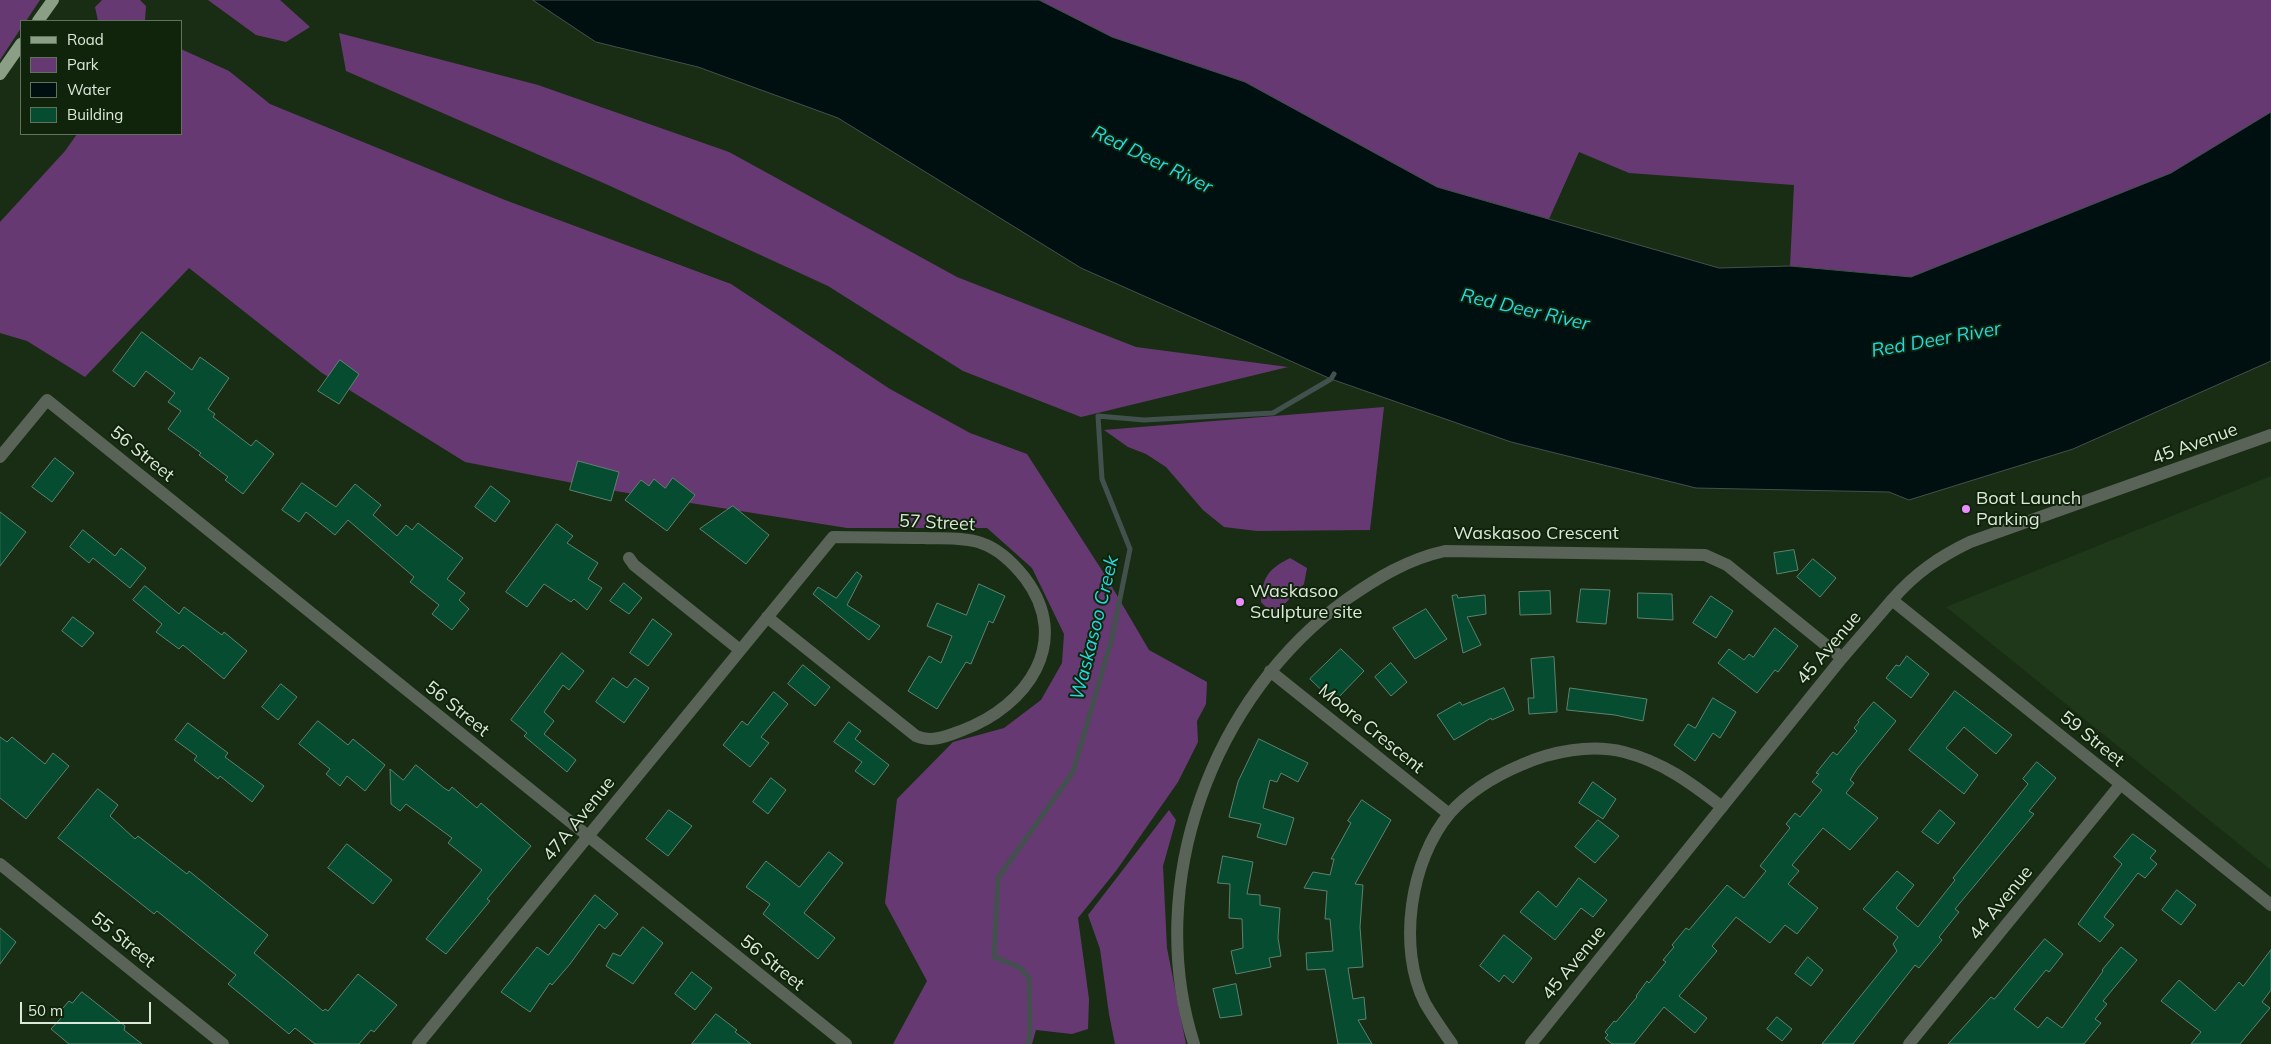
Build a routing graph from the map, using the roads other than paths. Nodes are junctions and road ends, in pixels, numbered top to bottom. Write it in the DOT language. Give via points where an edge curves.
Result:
graph roads {
  1 [pos="54,0"];
  2 [pos="39,20"];
  3 [pos="20,45"];
  4 [pos="0,74"];
  5 [pos="2271,435"];
  6 [pos="0,457"];
  7 [pos="629,558"];
  8 [pos="1892,600"];
  9 [pos="767,616"];
  10 [pos="740,650"];
  11 [pos="1842,658"];
  12 [pos="1270,671"];
  13 [pos="2120,785"];
  14 [pos="1722,808"];
  15 [pos="1449,814"];
  16 [pos="587,836"];
  17 [pos="0,864"];
  18 [pos="2271,905"];
  19 [pos="223,1044"];
  20 [pos="418,1044"];
  21 [pos="846,1044"];
  22 [pos="1194,1044"];
  23 [pos="1452,1044"];
  24 [pos="1531,1044"];
  25 [pos="1909,1044"];
  1 -- 2 [label="main road"];
  3 -- 4 [label="main road"];
  5 -- 8 [label="street, 45 Avenue" via="1970,542 1930,563"];
  6 -- 16 [label="street, 56 Street" via="47,400"];
  7 -- 10 [label="street"];
  8 -- 11 [label="street, 45 Avenue"];
  8 -- 13 [label="street, 59 Street"];
  9 -- 9 [label="street, 57 Street" via="916,736 926,740 982,722 1016,698 1036,667 1044,635 1039,606 1029,583 997,551 970,540 833,537"];
  9 -- 10 [label="street, 47A Avenue"];
  10 -- 16 [label="street, 47A Avenue"];
  11 -- 12 [label="street, Waskasoo Crescent" via="1716,558 1694,553 1465,550 1424,556 1364,587 1316,624"];
  11 -- 14 [label="street, 45 Avenue"];
  12 -- 15 [label="street, Moore Crescent"];
  12 -- 22 [label="street, Waskasoo Crescent" via="1242,710 1210,771 1185,858 1178,956"];
  13 -- 18 [label="street, 59 Street"];
  13 -- 25 [label="street, 44 Avenue"];
  14 -- 15 [label="street" via="1684,778 1649,760 1624,752 1588,748 1537,758 1510,769 1488,782"];
  14 -- 24 [label="street, 45 Avenue"];
  15 -- 23 [label="street" via="1419,872 1410,928 1412,955 1425,1002"];
  16 -- 20 [label="street, 47A Avenue"];
  16 -- 21 [label="street, 56 Street"];
  17 -- 19 [label="street, 55 Street"];
}
